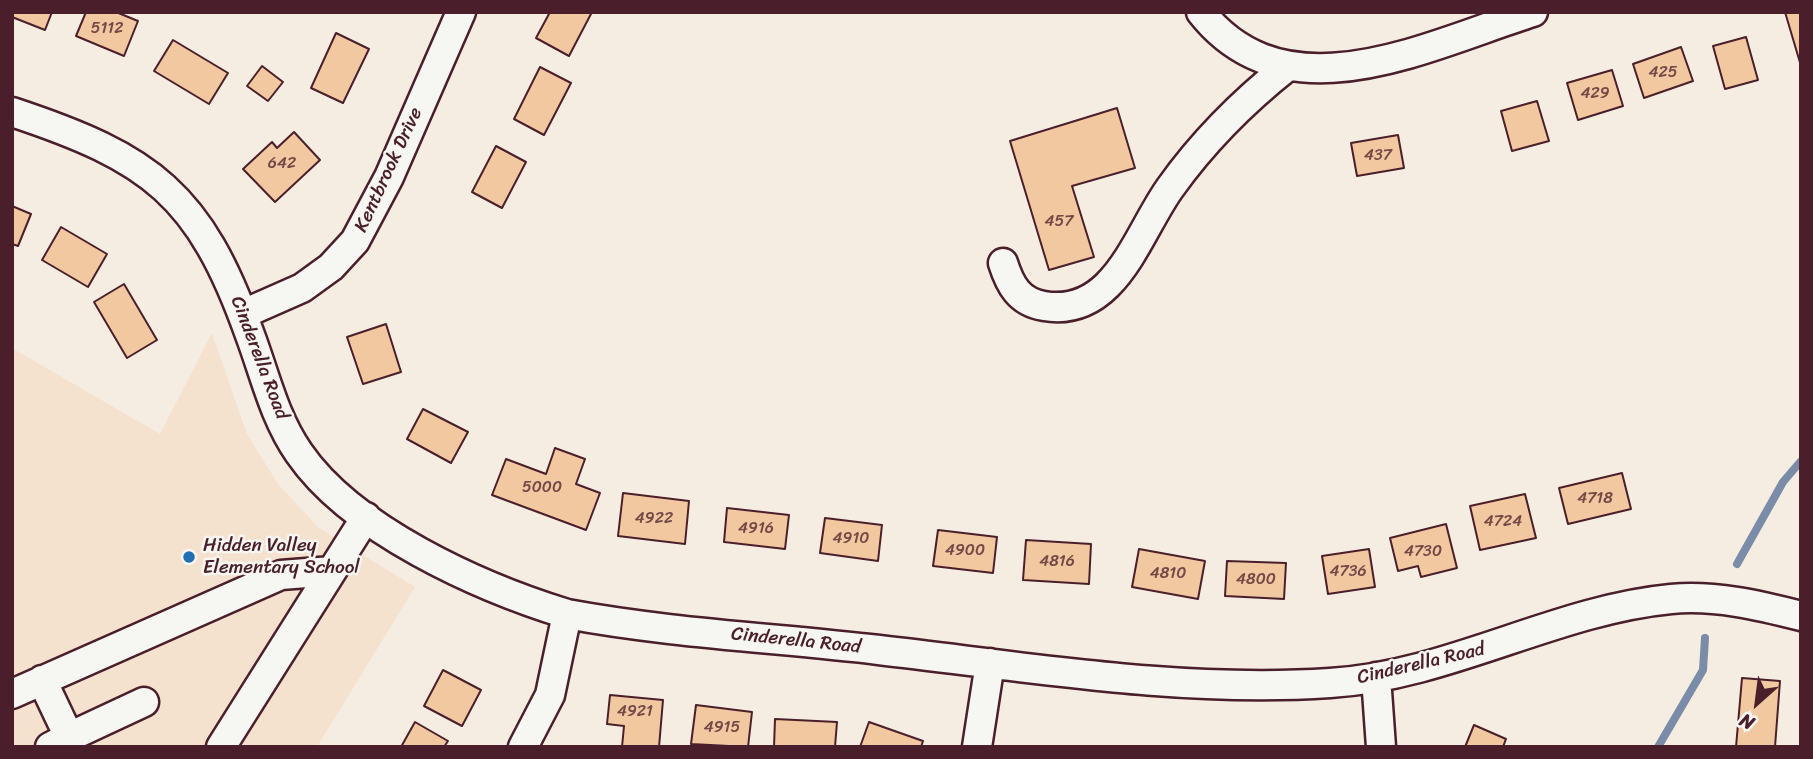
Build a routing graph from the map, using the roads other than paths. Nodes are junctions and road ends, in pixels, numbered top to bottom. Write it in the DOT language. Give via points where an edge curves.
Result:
graph roads {
  1 [pos="461,12"];
  2 [pos="1201,12"];
  3 [pos="1532,12"];
  4 [pos="1288,66"];
  5 [pos="12,112"];
  6 [pos="1003,263"];
  7 [pos="243,314"];
  8 [pos="366,517"];
  9 [pos="332,571"];
  10 [pos="567,614"];
  11 [pos="1801,616"];
  12 [pos="990,663"];
  13 [pos="1376,677"];
  14 [pos="42,680"];
  15 [pos="12,694"];
  16 [pos="144,702"];
  17 [pos="60,742"];
  18 [pos="221,747"];
  19 [pos="523,747"];
  20 [pos="977,747"];
  21 [pos="1381,747"];
  1 -- 7 [label="street, Kentbrook Drive" via="389,177 355,241 331,267 302,288"];
  2 -- 4 [label="street" via="1213,29 1240,50"];
  3 -- 4 [label="street" via="1348,69"];
  4 -- 6 [label="street" via="1262,86 1170,187 1118,272 1093,297 1063,308 1032,304 1017,293"];
  5 -- 7 [label="street, Cinderella Road" via="75,132 116,151 153,176 185,208 211,244"];
  7 -- 8 [label="street, Cinderella Road" via="276,411 297,450 339,499"];
  8 -- 9 [label="street"];
  8 -- 10 [label="street, Cinderella Road" via="465,576"];
  9 -- 14 [label="street" via="281,575"];
  9 -- 18 [label="street"];
  10 -- 12 [label="street, Cinderella Road"];
  10 -- 19 [label="street" via="550,695"];
  11 -- 13 [label="street, Cinderella Road" via="1723,600 1672,599 1624,606 1451,660"];
  12 -- 13 [label="street, Cinderella Road" via="1264,687"];
  12 -- 20 [label="street"];
  13 -- 21 [label="street"];
  14 -- 15 [label="street"];
  14 -- 17 [label="street"];
  16 -- 17 [label="street"];
}
